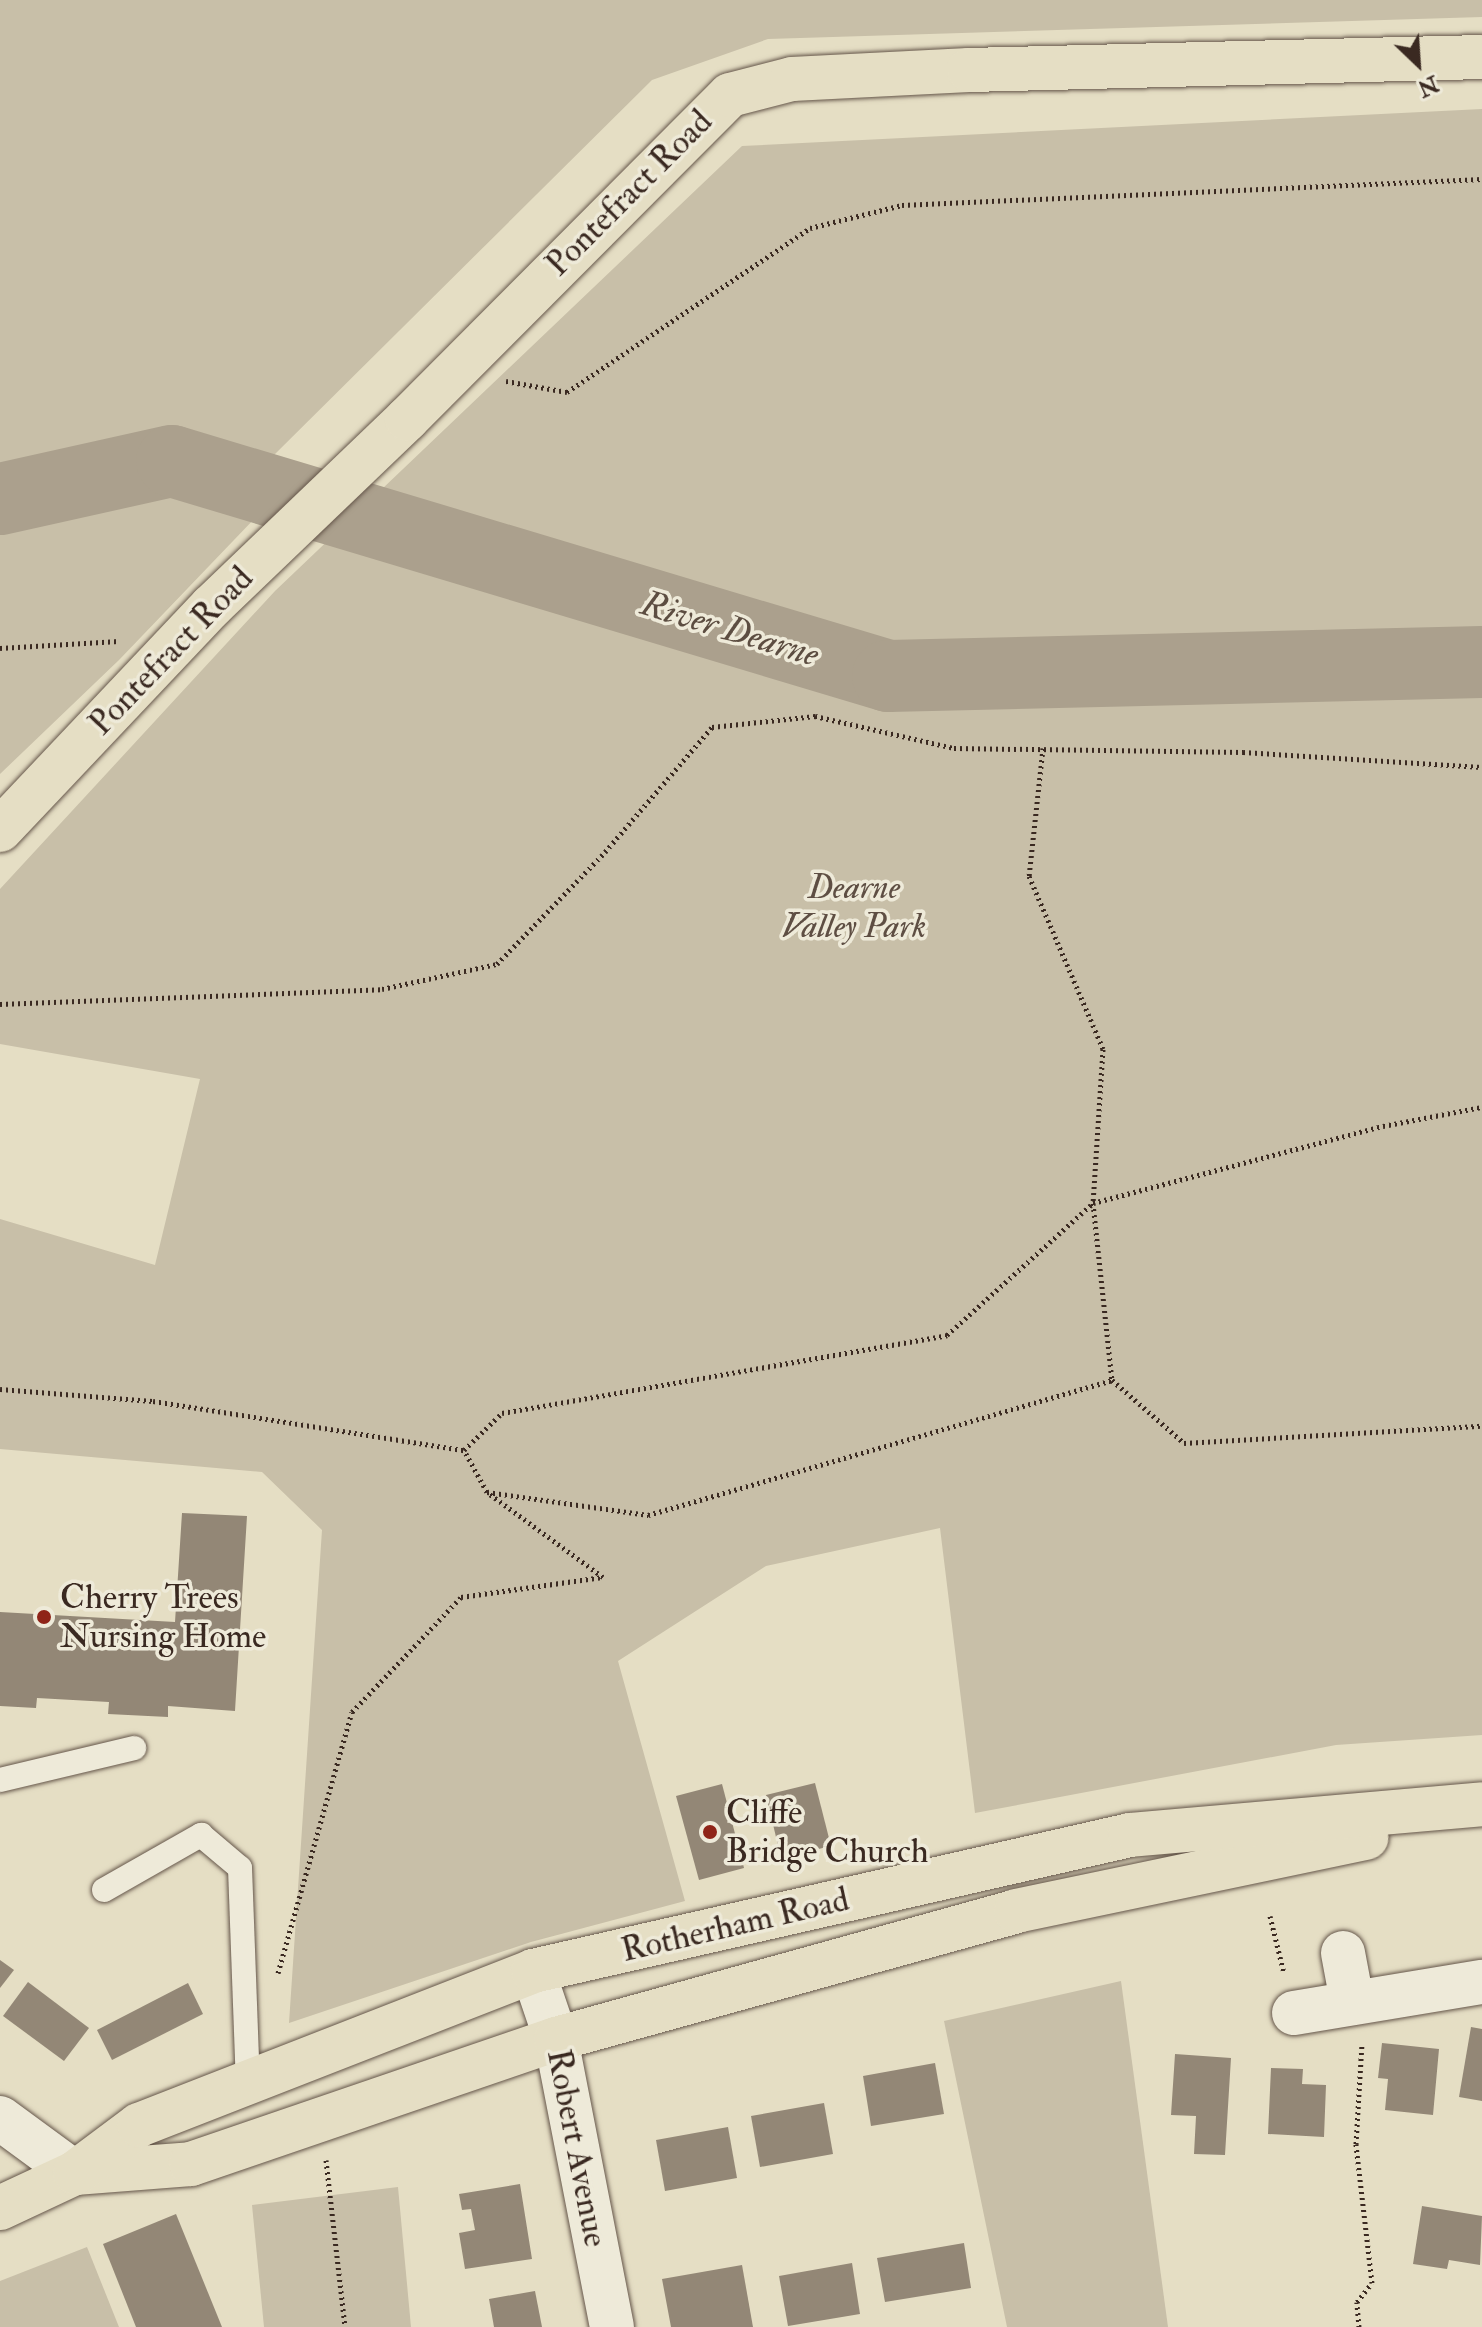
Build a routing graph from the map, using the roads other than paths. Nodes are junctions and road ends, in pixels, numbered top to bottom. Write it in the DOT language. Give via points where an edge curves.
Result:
graph roads {
  1 [pos="1482,57"];
  2 [pos="0,830"];
  3 [pos="134,1748"];
  4 [pos="0,1780"];
  5 [pos="1482,1804"];
  6 [pos="1482,1813"];
  7 [pos="104,1890"];
  8 [pos="1343,1953"];
  9 [pos="533,1971"];
  10 [pos="1482,1982"];
  11 [pos="1358,2000"];
  12 [pos="1294,2013"];
  13 [pos="556,2039"];
  14 [pos="248,2082"];
  15 [pos="0,2118"];
  16 [pos="75,2173"];
  17 [pos="0,2208"];
  18 [pos="612,2327"];
  1 -- 2 [label="main road, Pontefract Road" via="969,70 764,85 730,95 180,638"];
  3 -- 4 [label="lane"];
  5 -- 9 [label="main road, Rotherham Road" via="1130,1835"];
  6 -- 13 [label="main road, Rotherham Road" via="1016,1911"];
  7 -- 14 [label="lane" via="201,1835 240,1868"];
  8 -- 11 [label="street"];
  9 -- 13 [label="street, Robert Avenue"];
  9 -- 14 [label="main road, Rotherham Road"];
  10 -- 11 [label="street"];
  11 -- 12 [label="street"];
  13 -- 16 [label="main road, Rotherham Road" via="191,2164"];
  13 -- 18 [label="street, Robert Avenue"];
  14 -- 16 [label="main road, Rotherham Road" via="139,2125"];
  15 -- 16 [label="street"];
  16 -- 17 [label="main road, Rotherham Road"];
}
